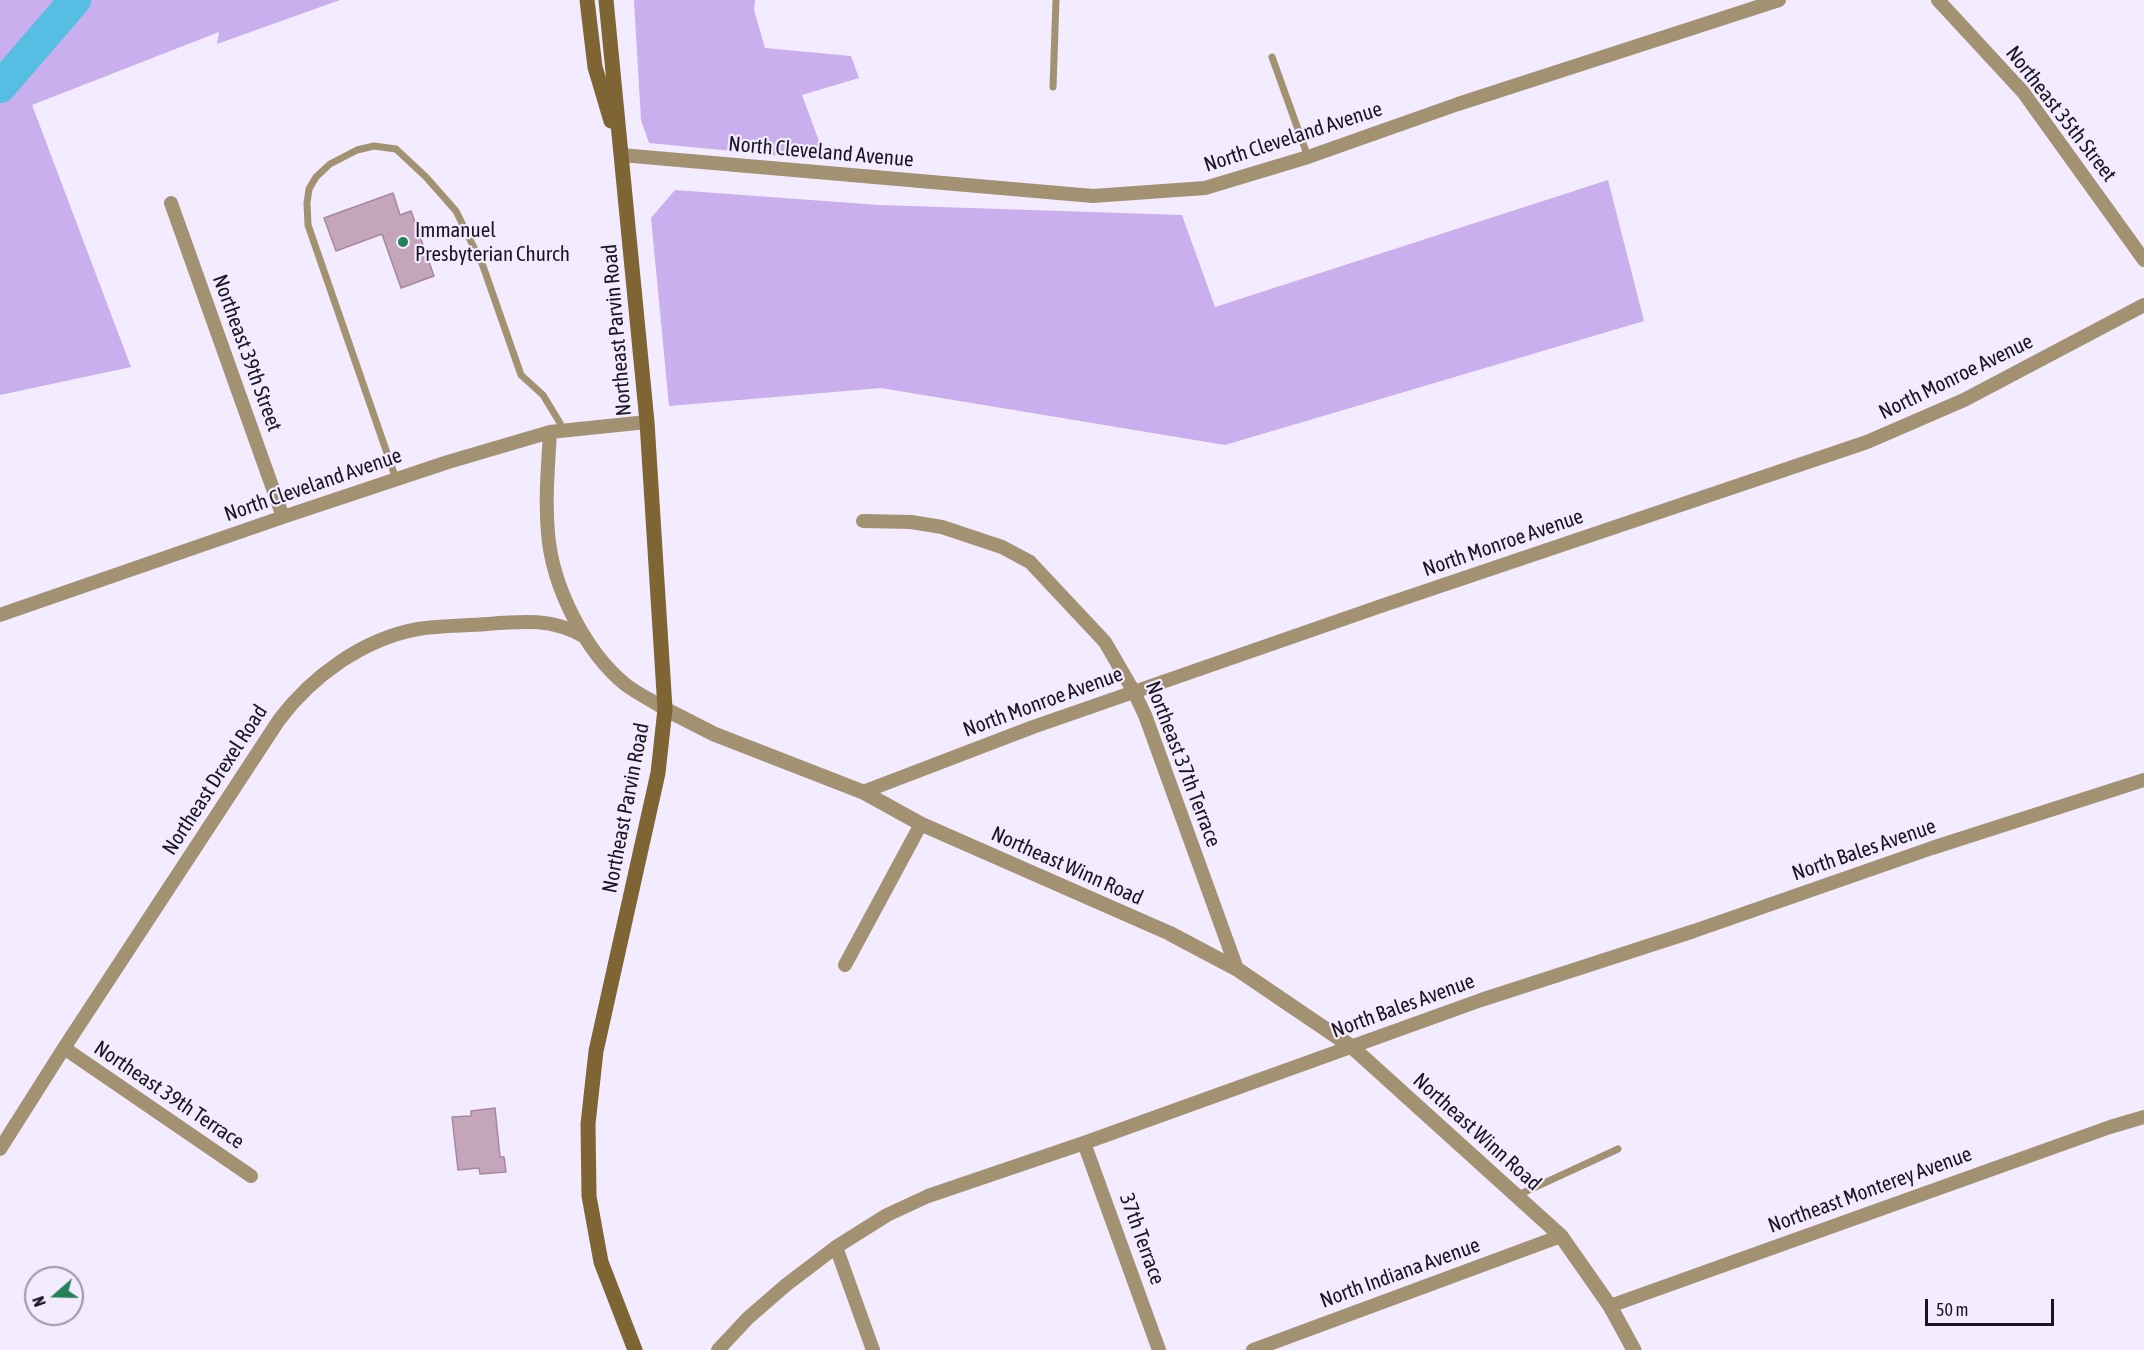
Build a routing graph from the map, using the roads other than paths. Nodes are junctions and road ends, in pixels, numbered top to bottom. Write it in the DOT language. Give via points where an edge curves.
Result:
graph roads {
  1 [pos="587,0"];
  2 [pos="606,0"];
  3 [pos="1056,0"];
  4 [pos="1779,0"];
  5 [pos="1938,0"];
  6 [pos="1272,57"];
  7 [pos="1053,87"];
  8 [pos="621,155"];
  9 [pos="1308,157"];
  10 [pos="171,203"];
  11 [pos="2144,260"];
  12 [pos="2144,305"];
  13 [pos="646,422"];
  14 [pos="554,432"];
  15 [pos="396,480"];
  16 [pos="283,517"];
  17 [pos="863,520"];
  18 [pos="0,615"];
  19 [pos="585,637"];
  20 [pos="1134,692"];
  21 [pos="665,709"];
  22 [pos="2144,780"];
  23 [pos="863,792"];
  24 [pos="921,824"];
  25 [pos="845,965"];
  26 [pos="1237,969"];
  27 [pos="1352,1047"];
  28 [pos="64,1048"];
  29 [pos="2144,1117"];
  30 [pos="1084,1143"];
  31 [pos="0,1149"];
  32 [pos="1618,1149"];
  33 [pos="250,1176"];
  34 [pos="1516,1196"];
  35 [pos="1561,1236"];
  36 [pos="836,1246"];
  37 [pos="1610,1306"];
  38 [pos="636,1350"];
  39 [pos="718,1350"];
  40 [pos="873,1350"];
  41 [pos="1160,1350"];
  42 [pos="1253,1350"];
  43 [pos="1634,1350"];
  1 -- 8 [label="main road, Northeast Parvin Road" via="595,67"];
  2 -- 8 [label="main road, Northeast Parvin Road"];
  3 -- 7 [label="lane"];
  4 -- 9 [label="street, North Cleveland Avenue"];
  5 -- 11 [label="street, Northeast 35th Street" via="2023,92"];
  6 -- 9 [label="lane"];
  8 -- 9 [label="street, North Cleveland Avenue" via="1093,196 1205,188"];
  8 -- 13 [label="main road, Northeast Parvin Road"];
  10 -- 16 [label="street, Northeast 39th Street"];
  12 -- 20 [label="street, North Monroe Avenue" via="1964,400 1867,442"];
  13 -- 14 [label="street, North Cleveland Avenue"];
  13 -- 21 [label="main road, Northeast Parvin Road"];
  14 -- 15 [label="street, North Cleveland Avenue"];
  14 -- 15 [label="lane" via="560,423 543,395 521,375 483,266 456,211 396,149 357,150 330,164 316,177 309,189 308,225"];
  14 -- 19 [label="street, Northeast Winn Road" via="547,495 548,534 554,567"];
  15 -- 16 [label="street, North Cleveland Avenue"];
  16 -- 18 [label="street, North Cleveland Avenue"];
  17 -- 20 [label="street, Northeast 37th Terrace" via="942,527 992,543 1030,562 1105,642"];
  19 -- 21 [label="street, Northeast Winn Road" via="626,685"];
  19 -- 28 [label="street, Northeast Drexel Road" via="540,621 418,629 383,640 337,664 302,692 279,720"];
  20 -- 23 [label="street, North Monroe Avenue"];
  20 -- 26 [label="street, Northeast 37th Terrace"];
  21 -- 23 [label="street, Northeast Winn Road" via="714,734"];
  21 -- 38 [label="main road, Northeast Parvin Road" via="658,773 596,1051 588,1124 589,1196 601,1262"];
  22 -- 27 [label="street, North Bales Avenue" via="1534,982"];
  23 -- 24 [label="street, Northeast Winn Road"];
  24 -- 25 [label="street"];
  24 -- 26 [label="street, Northeast Winn Road" via="1169,933"];
  26 -- 27 [label="street, Northeast Winn Road"];
  27 -- 30 [label="street, North Bales Avenue"];
  27 -- 34 [label="street, Northeast Winn Road"];
  28 -- 31 [label="street, Northeast Drexel Road"];
  28 -- 33 [label="street, Northeast 39th Terrace"];
  29 -- 37 [label="street, Northeast Monterey Avenue"];
  30 -- 36 [label="street, North Bales Avenue" via="928,1196"];
  30 -- 41 [label="street, 37th Terrace"];
  32 -- 34 [label="lane"];
  34 -- 35 [label="street, Northeast Winn Road"];
  35 -- 37 [label="street, Northeast Winn Road"];
  35 -- 42 [label="street, North Indiana Avenue"];
  36 -- 39 [label="street, North Bales Avenue" via="748,1318"];
  36 -- 40 [label="street"];
  37 -- 43 [label="street, Northeast Winn Road"];
}
